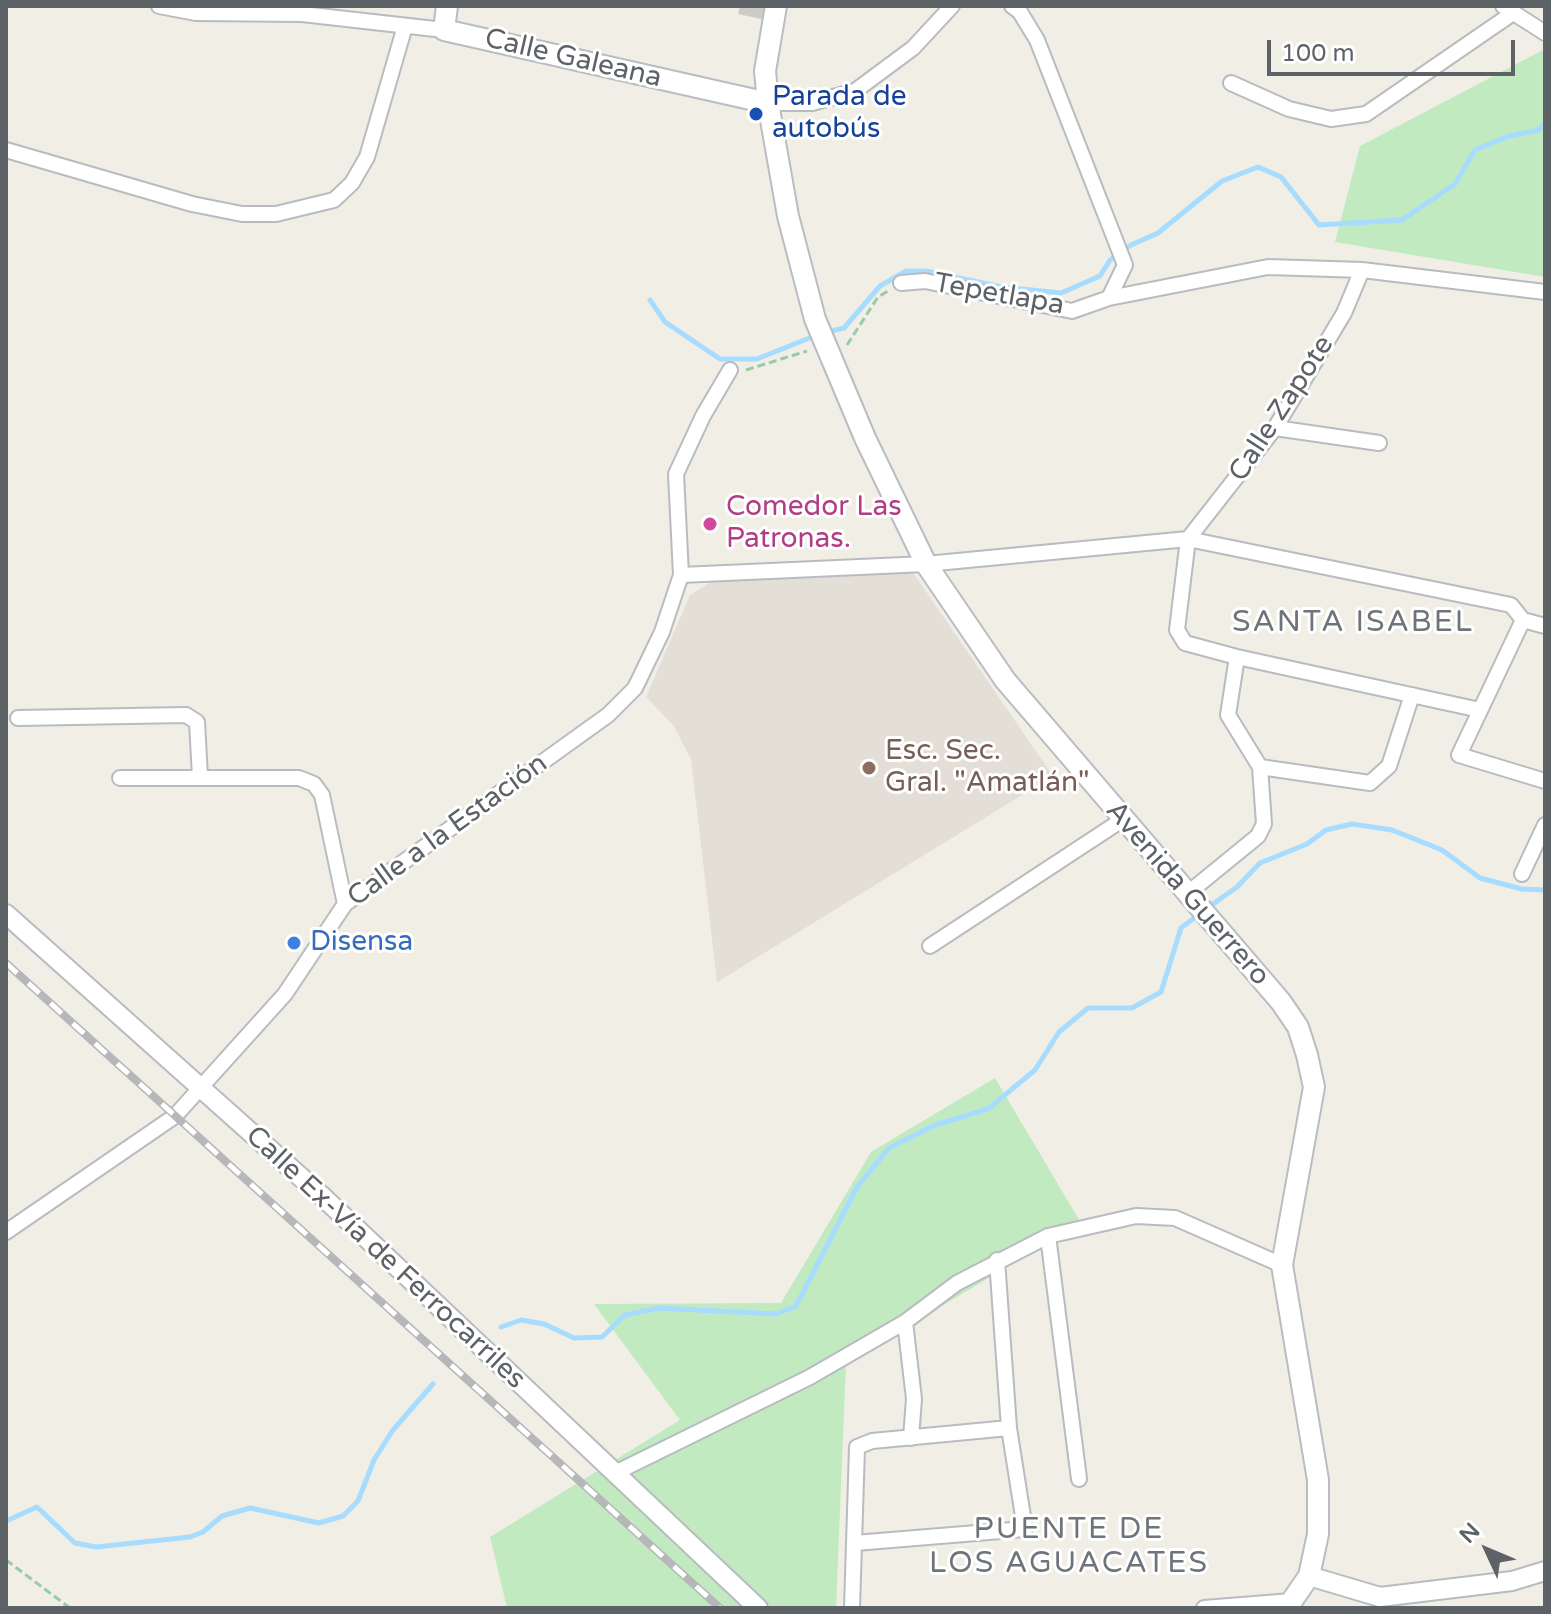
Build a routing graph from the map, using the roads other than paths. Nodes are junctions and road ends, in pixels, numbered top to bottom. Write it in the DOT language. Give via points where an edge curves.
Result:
graph roads {
  1 [pos="159,6"];
  2 [pos="447,6"];
  3 [pos="776,6"];
  4 [pos="952,6"];
  5 [pos="1012,6"];
  6 [pos="1508,9"];
  7 [pos="405,26"];
  8 [pos="444,30"];
  9 [pos="1545,33"];
  10 [pos="1231,83"];
  11 [pos="768,103"];
  12 [pos="6,150"];
  13 [pos="1362,270"];
  14 [pos="901,283"];
  15 [pos="1545,292"];
  16 [pos="1109,298"];
  17 [pos="730,370"];
  18 [pos="1275,428"];
  19 [pos="1379,443"];
  20 [pos="1188,539"];
  21 [pos="926,564"];
  22 [pos="681,575"];
  23 [pos="1523,620"];
  24 [pos="1545,626"];
  25 [pos="1237,657"];
  26 [pos="1412,695"];
  27 [pos="1480,710"];
  28 [pos="18,718"];
  29 [pos="1260,767"];
  30 [pos="200,777"];
  31 [pos="120,778"];
  32 [pos="1545,781"];
  33 [pos="1122,820"];
  34 [pos="1545,825"];
  35 [pos="1522,874"];
  36 [pos="1191,898"];
  37 [pos="345,904"];
  38 [pos="6,914"];
  39 [pos="930,946"];
  40 [pos="200,1090"];
  41 [pos="6,1232"];
  42 [pos="1048,1236"];
  43 [pos="997,1260"];
  44 [pos="1282,1265"];
  45 [pos="905,1322"];
  46 [pos="1009,1428"];
  47 [pos="911,1438"];
  48 [pos="617,1472"];
  49 [pos="1079,1479"];
  50 [pos="855,1543"];
  51 [pos="1545,1571"];
  52 [pos="1309,1576"];
  53 [pos="1290,1605"];
  54 [pos="758,1608"];
  55 [pos="852,1608"];
  56 [pos="1204,1608"];
  1 -- 7 [label="street, Calle Galeana"];
  2 -- 8 [label="main road"];
  3 -- 11 [label="main road, Avenida Guerrero" via="765,71"];
  4 -- 11 [label="street, Calle Galeana" via="913,48 855,91 812,103"];
  5 -- 16 [label="street" via="1037,40 1125,265"];
  6 -- 9 [label="street"];
  6 -- 10 [label="street" via="1366,114 1331,119 1289,109"];
  7 -- 8 [label="street, Calle Galeana"];
  7 -- 12 [label="street" via="367,157 334,200 276,214 242,214"];
  8 -- 11 [label="main road, Calle Galeana"];
  11 -- 21 [label="main road, Avenida Guerrero" via="788,216 815,319"];
  13 -- 15 [label="street, Tepetlapa"];
  13 -- 16 [label="street, Tepetlapa" via="1268,267"];
  13 -- 18 [label="street, Calle Zapote" via="1344,313"];
  14 -- 16 [label="street, Tepetlapa" via="925,281 1072,311"];
  17 -- 22 [label="street" via="676,474"];
  18 -- 19 [label="street"];
  18 -- 20 [label="street, Calle Zapote"];
  20 -- 21 [label="street"];
  20 -- 23 [label="street" via="1511,605"];
  20 -- 25 [label="street" via="1177,630 1185,643"];
  21 -- 22 [label="street"];
  21 -- 33 [label="main road, Avenida Guerrero" via="1005,680"];
  22 -- 37 [label="street, Calle a la Estación" via="635,688 608,715"];
  23 -- 24 [label="street"];
  23 -- 27 [label="street"];
  25 -- 26 [label="street"];
  25 -- 29 [label="street" via="1228,715"];
  26 -- 27 [label="street"];
  26 -- 29 [label="street" via="1389,766 1370,783"];
  27 -- 32 [label="street" via="1459,755"];
  28 -- 30 [label="street" via="186,715 197,722"];
  29 -- 36 [label="street" via="1264,824 1258,836"];
  30 -- 31 [label="street"];
  30 -- 37 [label="street" via="299,778 314,784 322,795"];
  33 -- 36 [label="main road, Avenida Guerrero"];
  33 -- 39 [label="street"];
  34 -- 35 [label="street"];
  36 -- 44 [label="main road, Avenida Guerrero" via="1298,1027 1314,1087"];
  37 -- 40 [label="street, Calle a la Estación" via="285,994"];
  38 -- 40 [label="street, Calle Ex-Vía de Ferrocarriles"];
  40 -- 41 [label="street, Calle a la Estación" via="175,1116"];
  40 -- 48 [label="street, Calle Ex-Vía de Ferrocarriles" via="323,1197"];
  42 -- 43 [label="street"];
  42 -- 44 [label="street" via="1136,1216 1175,1218"];
  42 -- 49 [label="street"];
  43 -- 45 [label="street"];
  43 -- 46 [label="street"];
  44 -- 52 [label="main road, Avenida Guerrero" via="1318,1480 1318,1534"];
  45 -- 47 [label="street" via="914,1399"];
  45 -- 48 [label="street" via="810,1377"];
  46 -- 47 [label="street"];
  46 -- 50 [label="street" via="1025,1529"];
  47 -- 50 [label="street" via="857,1447"];
  48 -- 54 [label="street, Calle Ex-Vía de Ferrocarriles"];
  50 -- 55 [label="street"];
  51 -- 52 [label="street" via="1512,1581 1380,1597"];
  52 -- 53 [label="main road, Avenida Guerrero"];
  53 -- 56 [label="street"];
}
